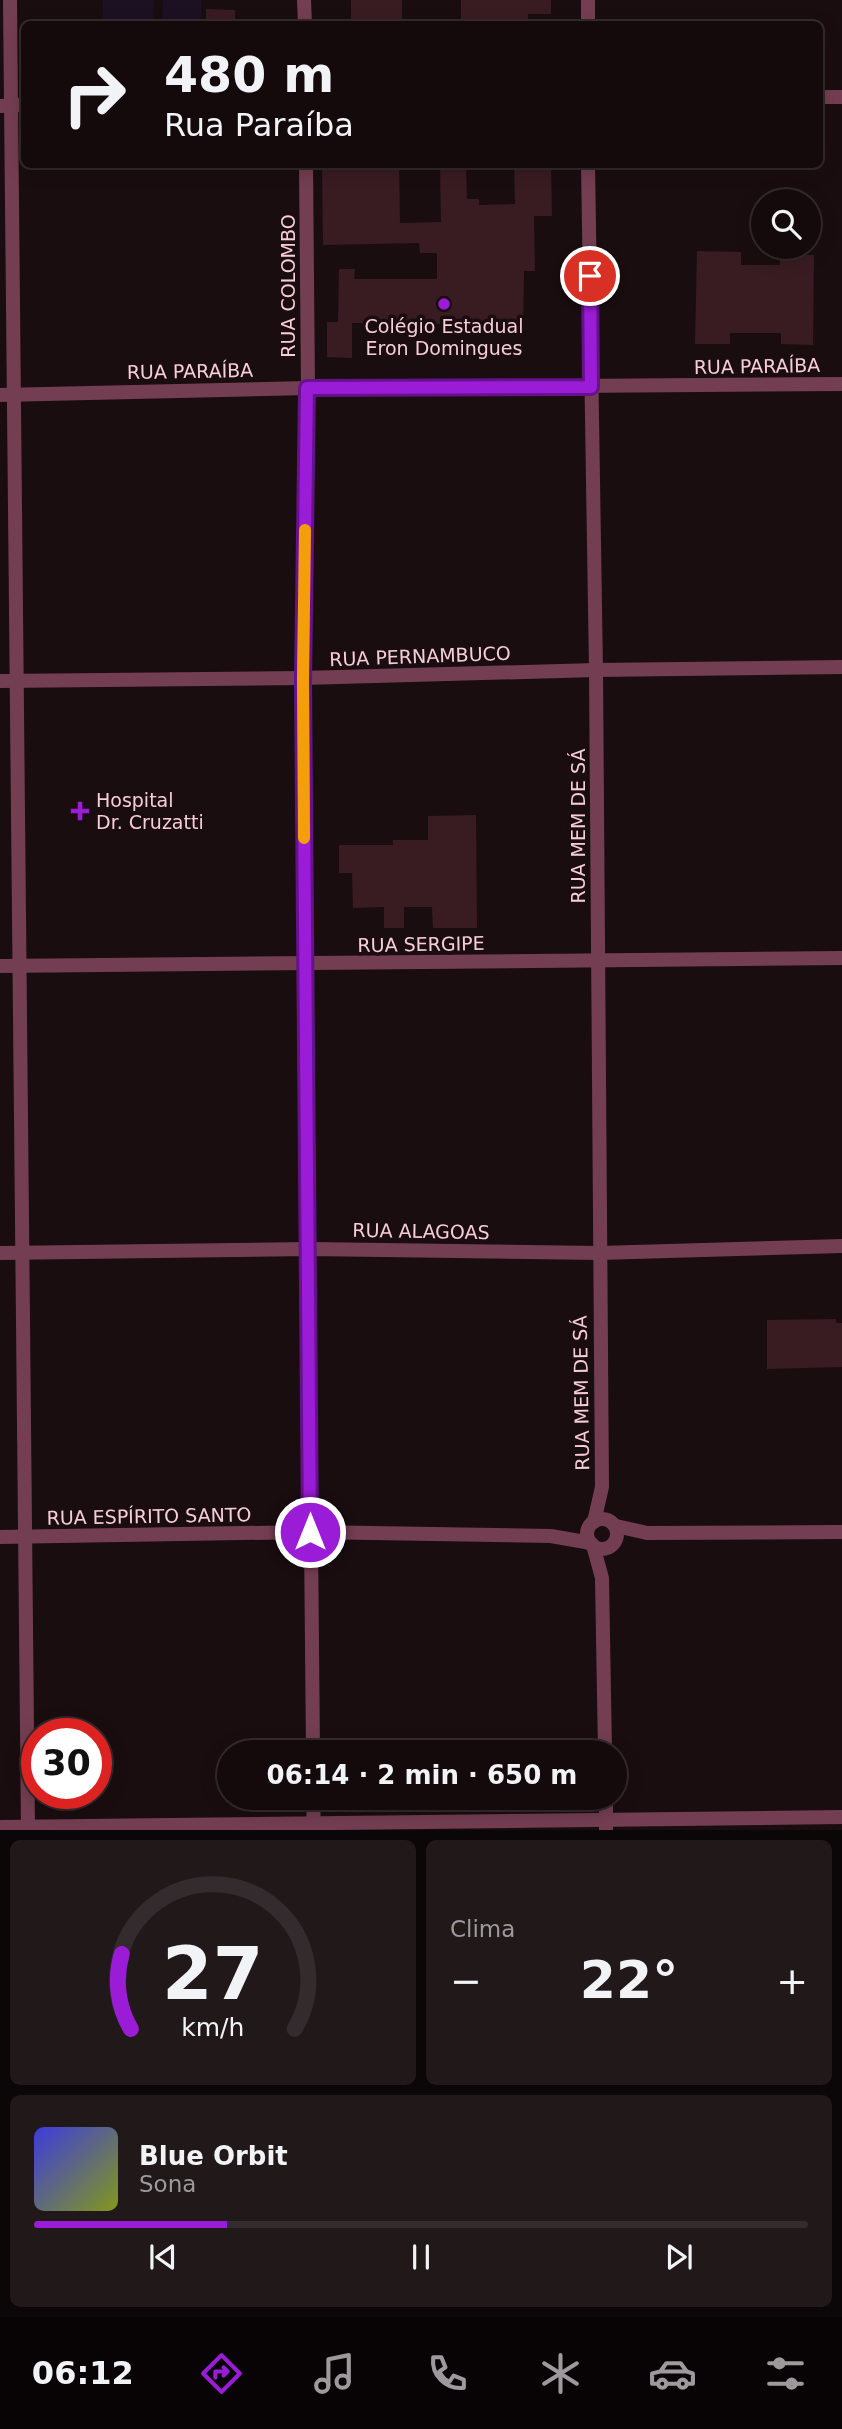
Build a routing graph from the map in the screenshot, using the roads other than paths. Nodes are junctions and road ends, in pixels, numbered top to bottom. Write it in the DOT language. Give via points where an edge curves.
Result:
graph roads {
  1 [pos="10,0"];
  2 [pos="304,0"];
  3 [pos="588,0"];
  4 [pos="305,21"];
  5 [pos="588,21"];
  6 [pos="823,97"];
  7 [pos="842,97"];
  8 [pos="12,106"];
  9 [pos="306,168"];
  10 [pos="588,168"];
  11 [pos="842,384"];
  12 [pos="591,387"];
  13 [pos="307,388"];
  14 [pos="7,395"];
  15 [pos="842,667"];
  16 [pos="596,670"];
  17 [pos="303,678"];
  18 [pos="0,681"];
  19 [pos="17,681"];
  20 [pos="842,958"];
  21 [pos="598,960"];
  22 [pos="305,964"];
  23 [pos="0,966"];
  24 [pos="20,966"];
  25 [pos="842,1246"];
  26 [pos="309,1249"];
  27 [pos="0,1253"];
  28 [pos="23,1253"];
  29 [pos="599,1253"];
  30 [pos="601,1487"];
  31 [pos="592,1524"];
  32 [pos="614,1524"];
  33 [pos="310,1532"];
  34 [pos="842,1532"];
  35 [pos="647,1533"];
  36 [pos="551,1536"];
  37 [pos="0,1537"];
  38 [pos="26,1537"];
  39 [pos="592,1544"];
  40 [pos="614,1544"];
  41 [pos="602,1578"];
  42 [pos="313,1740"];
  43 [pos="605,1740"];
  44 [pos="842,1817"];
  45 [pos="0,1826"];
  46 [pos="606,1826"];
  47 [pos="314,1827"];
  48 [pos="28,1828"];
  1 -- 8 [label="street"];
  2 -- 4 [label="street"];
  3 -- 5 [label="street"];
  6 -- 7 [label="street"];
  8 -- 14 [label="street"];
  9 -- 13 [label="street, RUA COLOMBO"];
  10 -- 12 [label="street, RUA MEM DE SÁ"];
  11 -- 12 [label="street, RUA PARAÍBA"];
  12 -- 13 [label="street, RUA PARAÍBA"];
  12 -- 16 [label="street, RUA MEM DE SÁ"];
  13 -- 14 [label="street, RUA PARAÍBA"];
  13 -- 17 [label="street, RUA COLOMBO"];
  14 -- 19 [label="street"];
  15 -- 16 [label="street, RUA PERNAMBUCO"];
  16 -- 17 [label="street, RUA PERNAMBUCO"];
  16 -- 21 [label="street, RUA MEM DE SÁ"];
  17 -- 19 [label="street, RUA PERNAMBUCO"];
  17 -- 22 [label="street, RUA COLOMBO"];
  18 -- 19 [label="street, RUA PERNAMBUCO"];
  19 -- 24 [label="street"];
  20 -- 21 [label="street, RUA SERGIPE"];
  21 -- 22 [label="street, RUA SERGIPE"];
  21 -- 29 [label="street, RUA MEM DE SÁ"];
  22 -- 24 [label="street, RUA SERGIPE"];
  22 -- 26 [label="street, RUA COLOMBO"];
  23 -- 24 [label="street, RUA SERGIPE"];
  24 -- 28 [label="street"];
  25 -- 29 [label="street, RUA ALAGOAS"];
  26 -- 28 [label="street, RUA ALAGOAS"];
  26 -- 29 [label="street, RUA ALAGOAS"];
  26 -- 33 [label="street, RUA COLOMBO"];
  27 -- 28 [label="street, RUA ALAGOAS"];
  28 -- 38 [label="street"];
  29 -- 30 [label="street, RUA MEM DE SÁ"];
  30 -- 31 [label="street, RUA MEM DE SÁ"];
  30 -- 32 [label="street, RUA MEM DE SÁ"];
  31 -- 32 [label="street" via="603,1518"];
  31 -- 36 [label="street, RUA ESPÍRITO SANTO"];
  31 -- 39 [label="street" via="587,1532"];
  32 -- 35 [label="street"];
  32 -- 40 [label="street"];
  33 -- 36 [label="street, RUA ESPÍRITO SANTO"];
  33 -- 38 [label="street, RUA ESPÍRITO SANTO"];
  33 -- 42 [label="street, RUA COLOMBO"];
  34 -- 35 [label="street"];
  35 -- 40 [label="street"];
  36 -- 39 [label="street, RUA ESPÍRITO SANTO"];
  37 -- 38 [label="street, RUA ESPÍRITO SANTO"];
  38 -- 48 [label="street"];
  39 -- 40 [label="street" via="599,1548"];
  39 -- 41 [label="street"];
  40 -- 41 [label="street"];
  41 -- 43 [label="street"];
  44 -- 46 [label="street"];
  45 -- 48 [label="street"];
  46 -- 47 [label="street"];
  47 -- 48 [label="street"];
}
